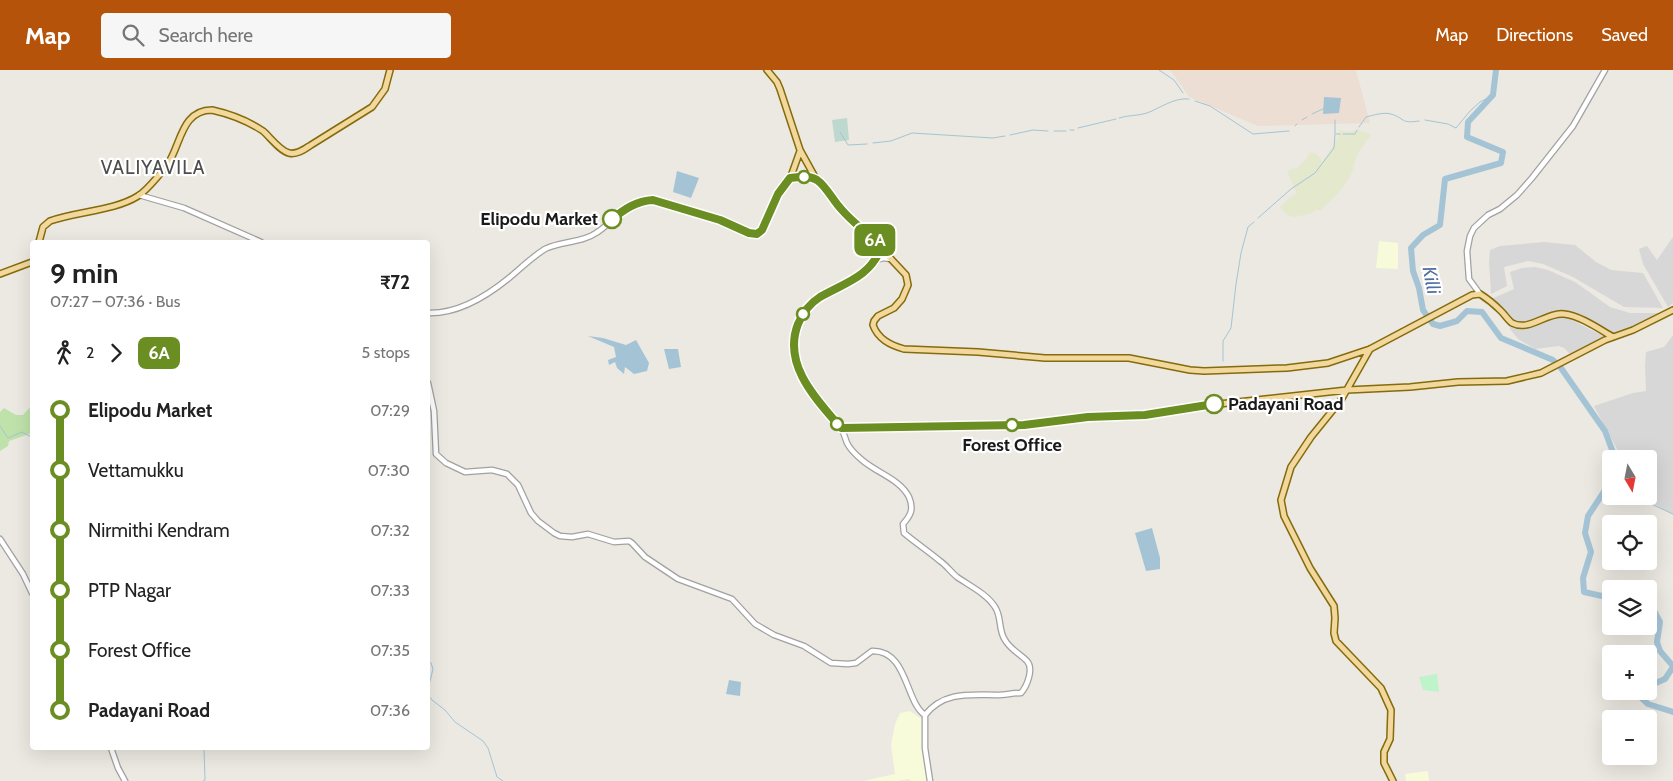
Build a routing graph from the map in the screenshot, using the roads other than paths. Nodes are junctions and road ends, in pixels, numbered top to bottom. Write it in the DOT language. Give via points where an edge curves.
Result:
graph roads {
  1 [pos="390,70"];
  2 [pos="767,70"];
  3 [pos="1605,70"];
  4 [pos="800,150"];
  5 [pos="790,178"];
  6 [pos="816,179"];
  7 [pos="139,195"];
  8 [pos="40,240"];
  9 [pos="256,240"];
  10 [pos="881,248"];
  11 [pos="890,259"];
  12 [pos="877,260"];
  13 [pos="30,263"];
  14 [pos="0,274"];
  15 [pos="1480,294"];
  16 [pos="1673,310"];
  17 [pos="430,312"];
  18 [pos="1613,337"];
  19 [pos="1370,349"];
  20 [pos="1347,390"];
  21 [pos="430,392"];
  22 [pos="841,428"];
  23 [pos="0,539"];
  24 [pos="30,589"];
  25 [pos="925,715"];
  26 [pos="112,750"];
  27 [pos="125,781"];
  28 [pos="930,781"];
  29 [pos="1393,781"];
  1 -- 7 [label="main road" via="385,89 372,107 293,153 283,150 246,122 212,110 198,114 184,128 170,162"];
  2 -- 4 [label="main road" via="780,89"];
  3 -- 15 [label="street" via="1573,126 1532,178 1512,199 1488,214 1474,228 1467,250 1469,279"];
  4 -- 5 [label="main road"];
  4 -- 6 [label="main road"];
  5 -- 6 [label="main road"];
  5 -- 17 [label="street" via="757,234 673,205 645,200 624,210 593,235 544,250 471,303 452,310"];
  6 -- 10 [label="main road" via="843,212"];
  7 -- 8 [label="main road" via="50,221 43,227"];
  7 -- 9 [label="street" via="184,208"];
  10 -- 11 [label="main road"];
  10 -- 12 [label="street"];
  11 -- 12 [label="street"];
  11 -- 19 [label="main road" via="906,275 908,285 894,308 878,316 873,325 887,343 904,348 1045,358 1129,358 1204,371 1328,363"];
  12 -- 22 [label="street" via="866,271 810,304 794,337 796,361 810,392"];
  13 -- 14 [label="main road"];
  15 -- 18 [label="main road" via="1511,322 1521,325 1550,315 1565,314"];
  15 -- 19 [label="main road" via="1439,311"];
  16 -- 18 [label="main road"];
  18 -- 20 [label="main road" via="1540,373 1507,381"];
  19 -- 20 [label="main road"];
  20 -- 22 [label="main road" via="1145,415 1088,417 1024,425"];
  20 -- 29 [label="main road" via="1292,467 1281,500 1284,516 1310,568 1334,606 1336,641 1382,688 1391,710 1390,739 1384,752 1384,763"];
  21 -- 25 [label="street" via="436,454 446,463 465,472 492,470 507,474 518,485 531,513 554,533 560,536 588,534 614,542 629,541 645,557 678,579 732,599 755,624 804,646 831,663 853,664 872,651 884,653 898,666 918,709"];
  22 -- 25 [label="street" via="860,459 901,486 908,496 912,512 903,524 904,534 988,599 998,613 1004,638 1028,662 1029,678 1021,693 953,696 937,703"];
  23 -- 24 [label="street"];
  25 -- 28 [label="street"];
  26 -- 27 [label="street"];
}
